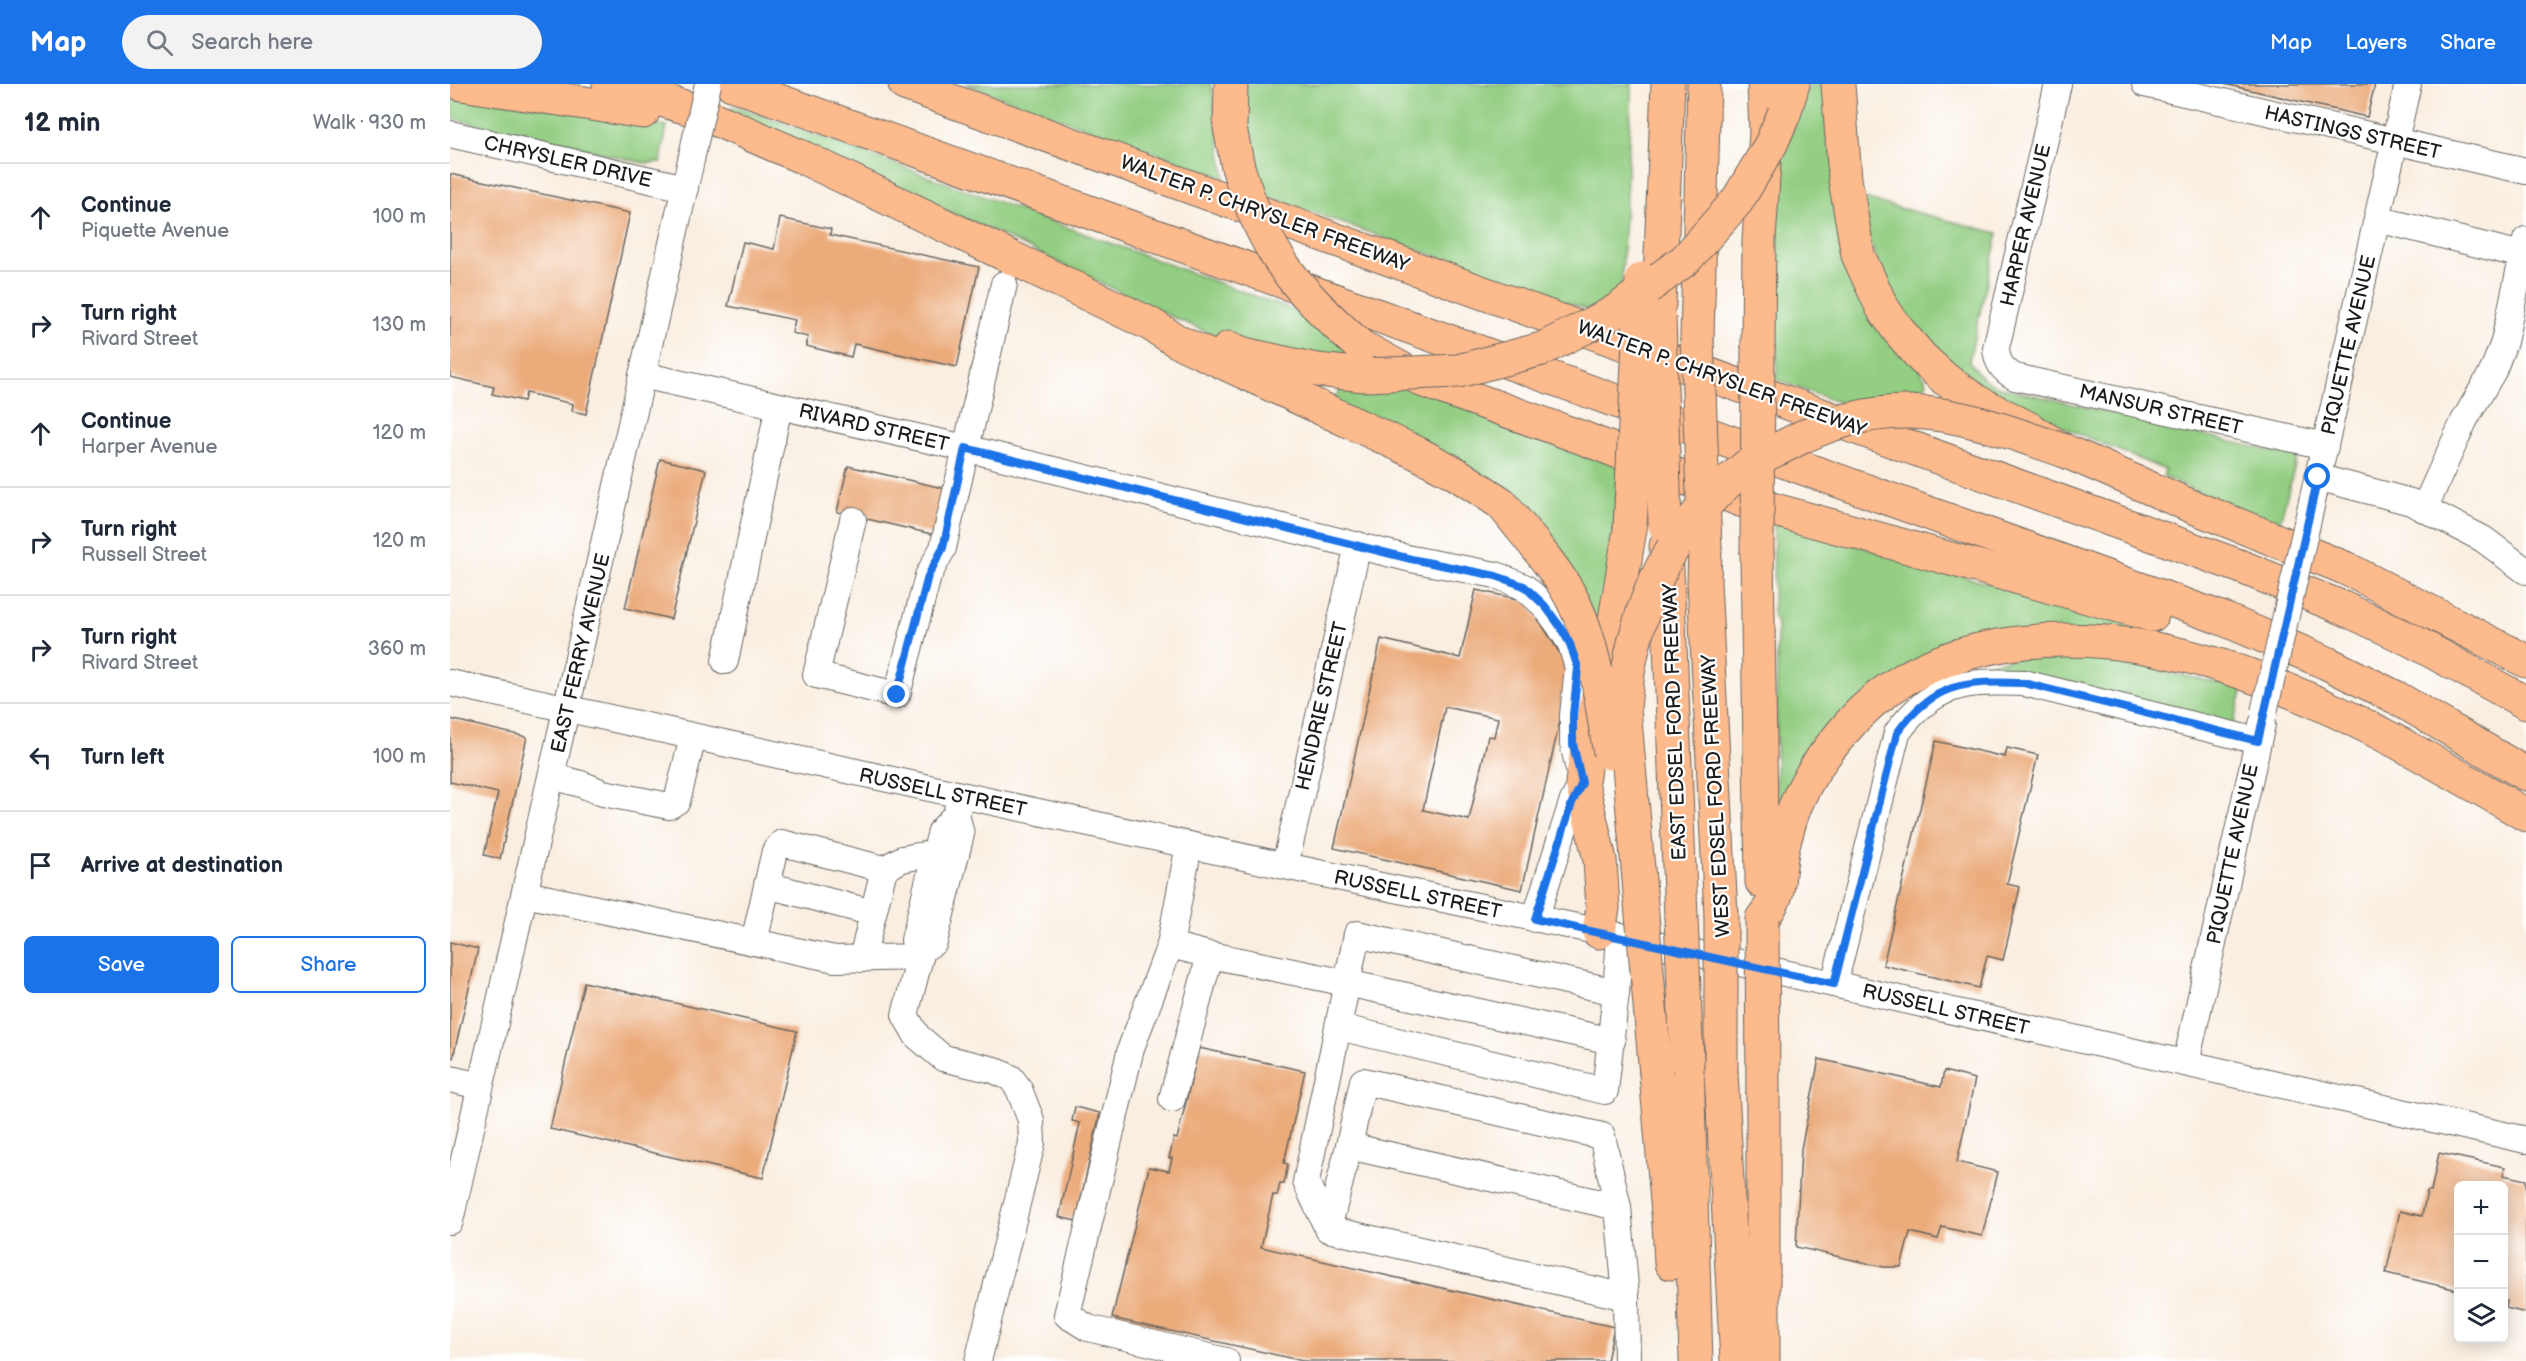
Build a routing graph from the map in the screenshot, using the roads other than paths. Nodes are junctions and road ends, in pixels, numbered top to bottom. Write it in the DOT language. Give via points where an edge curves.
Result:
graph roads {
  1 [pos="461,84"];
  2 [pos="609,84"];
  3 [pos="708,84"];
  4 [pos="732,84"];
  5 [pos="905,84"];
  6 [pos="1231,84"];
  7 [pos="1668,84"];
  8 [pos="1704,84"];
  9 [pos="1725,84"];
  10 [pos="1764,84"];
  11 [pos="1838,84"];
  12 [pos="2058,84"];
  13 [pos="2145,84"];
  14 [pos="2408,84"];
  15 [pos="1789,99"];
  16 [pos="743,133"];
  17 [pos="450,134"];
  18 [pos="1702,141"];
  19 [pos="2395,141"];
  20 [pos="2526,171"];
  21 [pos="685,188"];
  22 [pos="2377,219"];
  23 [pos="2525,250"];
  24 [pos="1004,284"];
  25 [pos="1650,291"];
  26 [pos="1150,324"];
  27 [pos="2000,365"];
  28 [pos="642,375"];
  29 [pos="779,406"];
  30 [pos="2325,446"];
  31 [pos="965,448"];
  32 [pos="2065,451"];
  33 [pos="2318,477"];
  34 [pos="2424,509"];
  35 [pos="854,520"];
  36 [pos="1358,545"];
  37 [pos="2526,572"];
  38 [pos="2221,618"];
  39 [pos="725,661"];
  40 [pos="2526,661"];
  41 [pos="450,683"];
  42 [pos="2526,703"];
  43 [pos="567,710"];
  44 [pos="693,737"];
  45 [pos="2258,741"];
  46 [pos="2526,774"];
  47 [pos="552,776"];
  48 [pos="1582,783"];
  49 [pos="958,805"];
  50 [pos="2526,815"];
  51 [pos="1773,841"];
  52 [pos="1189,846"];
  53 [pos="935,853"];
  54 [pos="1285,866"];
  55 [pos="884,869"];
  56 [pos="767,885"];
  57 [pos="1639,893"];
  58 [pos="525,894"];
  59 [pos="873,913"];
  60 [pos="1535,919"];
  61 [pos="1610,934"];
  62 [pos="754,942"];
  63 [pos="1170,945"];
  64 [pos="921,953"];
  65 [pos="1210,955"];
  66 [pos="862,959"];
  67 [pos="1347,982"];
  68 [pos="1834,984"];
  69 [pos="1616,992"];
  70 [pos="1339,1028"];
  71 [pos="1612,1041"];
  72 [pos="2186,1063"];
  73 [pos="450,1079"];
  74 [pos="480,1086"];
  75 [pos="1172,1099"];
  76 [pos="2526,1140"];
  77 [pos="1349,1146"];
  78 [pos="1618,1207"];
  79 [pos="450,1221"];
  80 [pos="1328,1229"];
  81 [pos="1626,1297"];
  82 [pos="978,1361"];
  83 [pos="1226,1361"];
  84 [pos="1627,1361"];
  85 [pos="1674,1361"];
  86 [pos="1696,1361"];
  87 [pos="1737,1361"];
  88 [pos="1763,1361"];
  1 -- 16 [label="highway" via="575,100"];
  2 -- 16 [label="highway" via="694,110"];
  3 -- 21 [label="street, EAST FERRY AVENUE, bridge"];
  4 -- 38 [label="highway"];
  5 -- 42 [label="highway, WALTER P. CHRYSLER FREEWAY" via="2238,566 2401,635"];
  6 -- 38 [label="highway, bridge" via="1230,128 1238,167 1266,239 1288,275 1320,311 1360,346 1424,381 1743,501 2153,616"];
  7 -- 25 [label="highway, EAST EDSEL FORD FREEWAY" via="1661,231"];
  8 -- 18 [label="highway, WEST EDSEL FORD FREEWAY"];
  9 -- 18 [label="highway" via="1721,109"];
  10 -- 51 [label="highway, bridge" via="1757,554"];
  11 -- 32 [label="highway" via="1845,179 1858,255 1882,307 1922,358 1945,380"];
  12 -- 27 [label="street, HARPER AVENUE" via="1996,348"];
  13 -- 19 [label="street, HASTINGS STREET"];
  14 -- 19 [label="street, PIQUETTE AVENUE"];
  15 -- 26 [label="highway, bridge" via="1771,144 1737,201 1685,260 1613,313 1542,349 1458,371 1365,375 1317,370 1244,354 1183,330"];
  16 -- 26 [label="highway"];
  17 -- 21 [label="street, CHRYSLER DRIVE"];
  18 -- 87 [label="highway, WEST EDSEL FORD FREEWAY, bridge" via="1697,338 1704,582 1721,915 1721,1073"];
  19 -- 20 [label="street, HASTINGS STREET"];
  19 -- 22 [label="street, PIQUETTE AVENUE"];
  21 -- 28 [label="street, EAST FERRY AVENUE"];
  22 -- 23 [label="street"];
  22 -- 30 [label="street, PIQUETTE AVENUE"];
  23 -- 34 [label="street" via="2505,342"];
  24 -- 31 [label="street"];
  25 -- 48 [label="highway, bridge" via="1630,529"];
  25 -- 86 [label="highway, EAST EDSEL FORD FREEWAY, bridge" via="1665,525"];
  26 -- 57 [label="highway, bridge" via="1177,341 1417,453 1501,503 1555,572 1583,627"];
  27 -- 30 [label="street, MANSUR STREET" via="2015,376"];
  28 -- 29 [label="street, RIVARD STREET"];
  28 -- 43 [label="street, EAST FERRY AVENUE"];
  29 -- 31 [label="street, RIVARD STREET"];
  29 -- 39 [label="street"];
  30 -- 33 [label="street, PIQUETTE AVENUE"];
  31 -- 35 [label="street" via="943,548 928,576 897,695 816,675"];
  31 -- 36 [label="street, RIVARD STREET"];
  32 -- 40 [label="highway" via="2345,568"];
  32 -- 57 [label="highway, bridge" via="1969,420 1930,414 1885,414 1828,425 1802,437 1750,464 1713,497 1669,551 1647,596 1631,653 1625,733"];
  33 -- 34 [label="street"];
  33 -- 45 [label="street, PIQUETTE AVENUE, bridge"];
  34 -- 37 [label="street" via="2483,539"];
  36 -- 48 [label="street, RIVARD STREET" via="1496,576 1524,586 1545,606 1570,644 1578,668 1573,744"];
  36 -- 54 [label="street, HENDRIE STREET"];
  38 -- 46 [label="highway" via="2397,698"];
  41 -- 43 [label="street, RUSSELL STREET"];
  43 -- 44 [label="street, RUSSELL STREET"];
  43 -- 47 [label="street, EAST FERRY AVENUE"];
  44 -- 47 [label="street" via="678,801 669,806 603,793"];
  44 -- 49 [label="street, RUSSELL STREET"];
  45 -- 68 [label="street" via="2024,683 1985,682 1952,687 1933,697 1913,711 1897,733"];
  45 -- 72 [label="street, PIQUETTE AVENUE"];
  47 -- 58 [label="street, EAST FERRY AVENUE"];
  48 -- 60 [label="street"];
  48 -- 61 [label="highway" via="1600,860 1603,908"];
  49 -- 52 [label="street, RUSSELL STREET"];
  49 -- 53 [label="street" via="940,831"];
  49 -- 64 [label="street" via="961,834 933,942"];
  50 -- 51 [label="highway" via="2373,729 2228,668 2133,645 2042,640 1961,654 1930,665 1866,705 1810,776"];
  51 -- 88 [label="highway, bridge" via="1762,920"];
  52 -- 54 [label="street, RUSSELL STREET"];
  52 -- 63 [label="street"];
  53 -- 55 [label="street" via="902,859"];
  53 -- 64 [label="street" via="914,940"];
  54 -- 60 [label="street, RUSSELL STREET"];
  55 -- 56 [label="street" via="782,843 774,851"];
  55 -- 59 [label="street"];
  56 -- 59 [label="street"];
  56 -- 62 [label="street"];
  57 -- 85 [label="highway, bridge" via="1670,1224"];
  58 -- 62 [label="street"];
  58 -- 74 [label="street, EAST FERRY AVENUE"];
  59 -- 66 [label="street"];
  60 -- 61 [label="street, RUSSELL STREET"];
  61 -- 68 [label="street, RUSSELL STREET"];
  61 -- 69 [label="street"];
  62 -- 66 [label="street" via="835,959"];
  63 -- 65 [label="street"];
  63 -- 83 [label="street" via="1131,1048 1067,1315 1088,1328"];
  64 -- 66 [label="street"];
  64 -- 82 [label="street" via="905,1015 917,1036 943,1058 1011,1078 1031,1120 1032,1143"];
  65 -- 67 [label="street"];
  65 -- 75 [label="street"];
  67 -- 69 [label="street" via="1357,934"];
  67 -- 70 [label="street"];
  67 -- 71 [label="street"];
  68 -- 72 [label="street, RUSSELL STREET"];
  69 -- 71 [label="street"];
  70 -- 71 [label="street" via="1605,1091"];
  70 -- 80 [label="street" via="1306,1182"];
  72 -- 76 [label="street, RUSSELL STREET"];
  73 -- 74 [label="street"];
  74 -- 79 [label="street, EAST FERRY AVENUE"];
  77 -- 78 [label="street"];
  77 -- 78 [label="street" via="1364,1081 1602,1136"];
  77 -- 80 [label="street"];
  78 -- 81 [label="street"];
  80 -- 81 [label="street"];
  81 -- 84 [label="street"];
}
